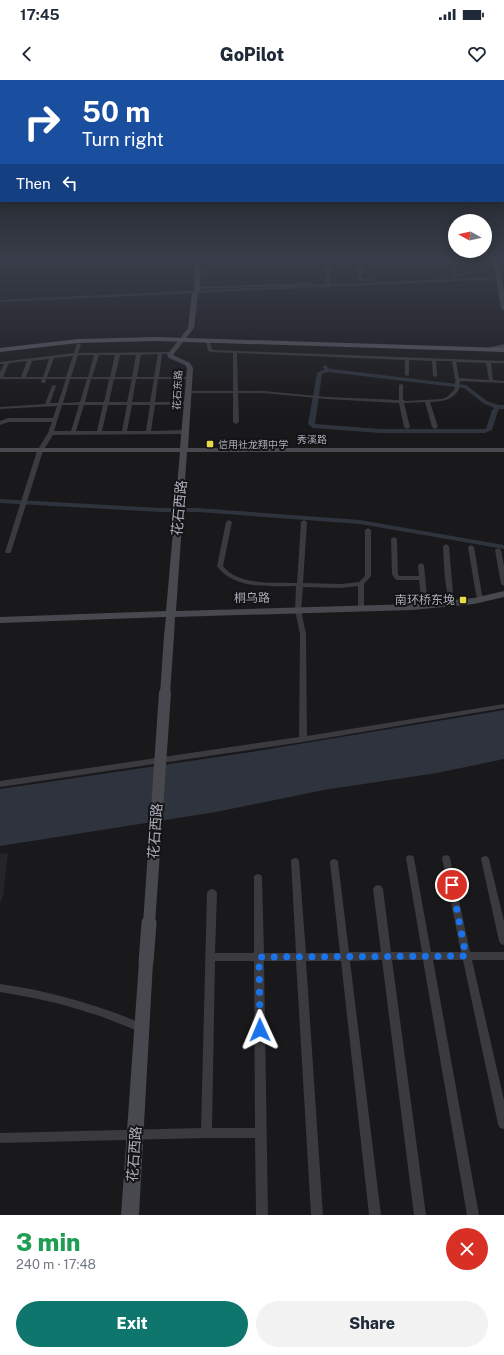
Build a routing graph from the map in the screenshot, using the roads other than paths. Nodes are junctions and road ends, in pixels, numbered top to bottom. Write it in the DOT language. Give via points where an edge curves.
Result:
graph roads {
  1 [pos="193,311"];
  2 [pos="181,341"];
  3 [pos="208,343"];
  4 [pos="79,344"];
  5 [pos="504,346"];
  6 [pos="487,349"];
  7 [pos="0,351"];
  8 [pos="235,351"];
  9 [pos="504,351"];
  10 [pos="449,352"];
  11 [pos="97,353"];
  12 [pos="118,353"];
  13 [pos="139,353"];
  14 [pos="160,353"];
  15 [pos="172,353"];
  16 [pos="77,354"];
  17 [pos="52,357"];
  18 [pos="407,358"];
  19 [pos="504,358"];
  20 [pos="30,359"];
  21 [pos="434,359"];
  22 [pos="454,360"];
  23 [pos="488,361"];
  24 [pos="7,362"];
  25 [pos="504,362"];
  26 [pos="0,363"];
  27 [pos="407,375"];
  28 [pos="435,376"];
  29 [pos="0,377"];
  30 [pos="23,378"];
  31 [pos="69,378"];
  32 [pos="90,378"];
  33 [pos="112,378"];
  34 [pos="134,378"];
  35 [pos="156,378"];
  36 [pos="189,378"];
  37 [pos="44,380"];
  38 [pos="458,380"];
  39 [pos="491,381"];
  40 [pos="504,382"];
  41 [pos="401,384"];
  42 [pos="54,386"];
  43 [pos="188,392"];
  44 [pos="235,392"];
  45 [pos="426,401"];
  46 [pos="400,402"];
  47 [pos="152,403"];
  48 [pos="187,403"];
  49 [pos="60,404"];
  50 [pos="82,404"];
  51 [pos="106,404"];
  52 [pos="129,404"];
  53 [pos="48,405"];
  54 [pos="2,408"];
  55 [pos="20,408"];
  56 [pos="0,417"];
  57 [pos="8,420"];
  58 [pos="17,420"];
  59 [pos="55,420"];
  60 [pos="236,422"];
  61 [pos="0,423"];
  62 [pos="407,426"];
  63 [pos="435,427"];
  64 [pos="148,432"];
  65 [pos="185,432"];
  66 [pos="51,433"];
  67 [pos="73,433"];
  68 [pos="99,433"];
  69 [pos="124,433"];
  70 [pos="504,446"];
  71 [pos="0,449"];
  72 [pos="40,449"];
  73 [pos="184,449"];
  74 [pos="504,450"];
  75 [pos="229,522"];
  76 [pos="304,522"];
  77 [pos="368,530"];
  78 [pos="394,539"];
  79 [pos="446,546"];
  80 [pos="471,547"];
  81 [pos="498,550"];
  82 [pos="8,552"];
  83 [pos="421,565"];
  84 [pos="422,578"];
  85 [pos="299,584"];
  86 [pos="361,584"];
  87 [pos="504,584"];
  88 [pos="504,594"];
  89 [pos="482,600"];
  90 [pos="454,604"];
  91 [pos="425,606"];
  92 [pos="360,609"];
  93 [pos="298,610"];
  94 [pos="171,614"];
  95 [pos="0,620"];
  96 [pos="504,706"];
  97 [pos="303,739"];
  98 [pos="0,784"];
  99 [pos="410,858"];
  100 [pos="446,858"];
  101 [pos="485,859"];
  102 [pos="295,862"];
  103 [pos="334,862"];
  104 [pos="258,877"];
  105 [pos="378,889"];
  106 [pos="212,893"];
  107 [pos="504,941"];
  108 [pos="345,956"];
  109 [pos="387,956"];
  110 [pos="426,956"];
  111 [pos="466,956"];
  112 [pos="504,956"];
  113 [pos="211,957"];
  114 [pos="259,957"];
  115 [pos="301,957"];
  116 [pos="0,988"];
  117 [pos="142,1028"];
  118 [pos="504,1124"];
  119 [pos="206,1133"];
  120 [pos="261,1133"];
  121 [pos="136,1135"];
  122 [pos="0,1138"];
  123 [pos="130,1215"];
  124 [pos="262,1215"];
  125 [pos="317,1215"];
  126 [pos="375,1215"];
  127 [pos="420,1215"];
  128 [pos="473,1215"];
  1 -- 2 [label="street, 花石东路" via="191,328"];
  2 -- 3 [label="main road"];
  2 -- 4 [label="main road"];
  2 -- 6 [label="main road"];
  2 -- 7 [label="main road" via="91,340"];
  2 -- 15 [label="street, 花石东路"];
  3 -- 8 [label="street" via="210,350"];
  3 -- 10 [label="main road"];
  4 -- 7 [label="main road"];
  4 -- 16 [label="street"];
  5 -- 6 [label="street"];
  6 -- 9 [label="main road"];
  8 -- 18 [label="street"];
  8 -- 44 [label="street"];
  9 -- 10 [label="main road"];
  10 -- 19 [label="main road"];
  11 -- 12 [label="street"];
  11 -- 16 [label="street"];
  11 -- 32 [label="street"];
  12 -- 13 [label="street"];
  12 -- 33 [label="street"];
  13 -- 14 [label="street"];
  13 -- 34 [label="street"];
  14 -- 15 [label="street"];
  14 -- 35 [label="street"];
  15 -- 36 [label="street, 花石东路" via="171,357 188,364"];
  16 -- 17 [label="street"];
  16 -- 31 [label="street"];
  17 -- 20 [label="street"];
  17 -- 37 [label="street"];
  18 -- 21 [label="street"];
  18 -- 27 [label="street"];
  20 -- 24 [label="street"];
  20 -- 30 [label="street"];
  21 -- 22 [label="street"];
  21 -- 28 [label="street"];
  22 -- 23 [label="street"];
  22 -- 38 [label="street"];
  23 -- 25 [label="street"];
  23 -- 39 [label="street"];
  24 -- 26 [label="street"];
  24 -- 29 [label="street"];
  29 -- 30 [label="street"];
  30 -- 37 [label="street"];
  31 -- 32 [label="street"];
  31 -- 37 [label="street"];
  31 -- 49 [label="street"];
  32 -- 33 [label="street"];
  32 -- 50 [label="street"];
  33 -- 34 [label="street"];
  33 -- 51 [label="street"];
  34 -- 35 [label="street"];
  34 -- 52 [label="street"];
  35 -- 36 [label="street"];
  35 -- 47 [label="street"];
  36 -- 43 [label="street, 花石东路"];
  38 -- 39 [label="street"];
  38 -- 45 [label="street" via="457,389 449,398"];
  39 -- 40 [label="street"];
  41 -- 46 [label="street"];
  42 -- 53 [label="street"];
  43 -- 44 [label="street"];
  43 -- 48 [label="street, 花石东路"];
  44 -- 46 [label="street" via="270,392"];
  44 -- 60 [label="street"];
  45 -- 46 [label="street"];
  45 -- 63 [label="street"];
  46 -- 62 [label="street"];
  47 -- 48 [label="street"];
  47 -- 52 [label="street"];
  47 -- 64 [label="street"];
  48 -- 65 [label="street, 花石东路"];
  49 -- 50 [label="street"];
  49 -- 53 [label="street"];
  49 -- 59 [label="street"];
  50 -- 51 [label="street"];
  50 -- 67 [label="street"];
  51 -- 52 [label="street"];
  51 -- 68 [label="street"];
  52 -- 69 [label="street"];
  53 -- 55 [label="street"];
  54 -- 55 [label="street"];
  54 -- 56 [label="street"];
  55 -- 58 [label="street" via="22,410"];
  56 -- 57 [label="street"];
  57 -- 58 [label="street"];
  57 -- 61 [label="street"];
  58 -- 59 [label="street"];
  59 -- 66 [label="street"];
  64 -- 65 [label="street"];
  64 -- 69 [label="street"];
  65 -- 73 [label="street, 花石东路"];
  66 -- 67 [label="street"];
  66 -- 72 [label="street"];
  67 -- 68 [label="street"];
  68 -- 69 [label="street"];
  70 -- 73 [label="street, 秀溪路"];
  71 -- 72 [label="street, 秀溪路"];
  72 -- 73 [label="street, 秀溪路"];
  72 -- 82 [label="street"];
  73 -- 74 [label="street, 秀溪路"];
  73 -- 94 [label="street, 花石西路"];
  75 -- 85 [label="street" via="220,566 223,570 233,577 251,583"];
  76 -- 85 [label="street"];
  77 -- 86 [label="street" via="368,576"];
  78 -- 84 [label="street" via="397,578"];
  79 -- 90 [label="street" via="450,593"];
  80 -- 89 [label="street"];
  81 -- 87 [label="street"];
  83 -- 84 [label="street"];
  84 -- 91 [label="street"];
  85 -- 86 [label="street"];
  85 -- 93 [label="street"];
  86 -- 92 [label="street"];
  88 -- 89 [label="street, 桐乌路"];
  89 -- 90 [label="street, 桐乌路"];
  90 -- 91 [label="street, 桐乌路"];
  91 -- 92 [label="street, 桐乌路"];
  92 -- 93 [label="street, 桐乌路"];
  93 -- 94 [label="street, 桐乌路"];
  93 -- 97 [label="street" via="304,634"];
  94 -- 95 [label="street, 桐乌路"];
  94 -- 117 [label="street, 花石西路, bridge"];
  96 -- 97 [label="street"];
  97 -- 98 [label="street"];
  99 -- 110 [label="street"];
  100 -- 111 [label="street"];
  101 -- 107 [label="street"];
  102 -- 115 [label="street"];
  103 -- 108 [label="street"];
  104 -- 114 [label="street"];
  105 -- 109 [label="street"];
  106 -- 113 [label="street"];
  108 -- 109 [label="street"];
  108 -- 115 [label="street"];
  108 -- 126 [label="street"];
  109 -- 110 [label="street"];
  109 -- 127 [label="street"];
  110 -- 111 [label="street"];
  110 -- 128 [label="street"];
  111 -- 112 [label="street"];
  111 -- 118 [label="street"];
  113 -- 114 [label="street"];
  113 -- 119 [label="street"];
  114 -- 115 [label="street"];
  114 -- 120 [label="street"];
  115 -- 125 [label="street"];
  116 -- 117 [label="street" via="41,994 76,1003"];
  117 -- 121 [label="street, 花石西路"];
  119 -- 120 [label="street"];
  119 -- 121 [label="street"];
  120 -- 124 [label="street"];
  121 -- 122 [label="street"];
  121 -- 123 [label="street, 花石西路"];
}
